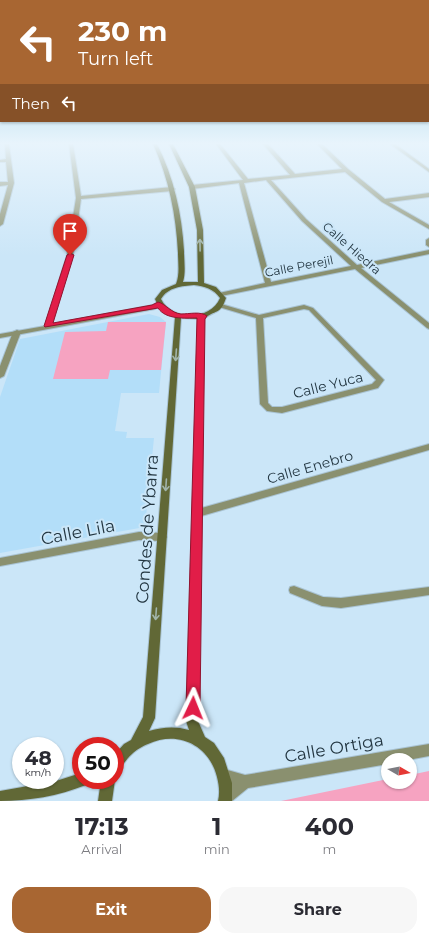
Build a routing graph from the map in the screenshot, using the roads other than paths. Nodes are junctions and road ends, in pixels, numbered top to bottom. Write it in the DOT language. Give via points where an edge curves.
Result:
graph roads {
  1 [pos="77,181"];
  2 [pos="170,181"];
  3 [pos="189,181"];
  4 [pos="241,181"];
  5 [pos="244,181"];
  6 [pos="270,181"];
  7 [pos="360,181"];
  8 [pos="11,183"];
  9 [pos="0,184"];
  10 [pos="192,187"];
  11 [pos="172,189"];
  12 [pos="429,195"];
  13 [pos="79,198"];
  14 [pos="384,201"];
  15 [pos="2,211"];
  16 [pos="0,224"];
  17 [pos="429,227"];
  18 [pos="429,240"];
  19 [pos="429,245"];
  20 [pos="429,252"];
  21 [pos="355,266"];
  22 [pos="268,283"];
  23 [pos="179,284"];
  24 [pos="201,284"];
  25 [pos="221,294"];
  26 [pos="158,304"];
  27 [pos="221,306"];
  28 [pos="178,316"];
  29 [pos="203,316"];
  30 [pos="259,317"];
  31 [pos="48,326"];
  32 [pos="429,327"];
  33 [pos="17,332"];
  34 [pos="0,336"];
  35 [pos="0,376"];
  36 [pos="429,447"];
  37 [pos="198,513"];
  38 [pos="162,537"];
  39 [pos="0,562"];
  40 [pos="294,590"];
  41 [pos="429,591"];
  42 [pos="137,740"];
  43 [pos="200,741"];
  44 [pos="429,750"];
  45 [pos="124,751"];
  46 [pos="224,776"];
  47 [pos="246,782"];
  48 [pos="72,783"];
  49 [pos="107,789"];
  50 [pos="0,798"];
  51 [pos="226,799"];
  52 [pos="105,801"];
  1 -- 13 [label="street"];
  2 -- 11 [label="main road"];
  3 -- 10 [label="main road"];
  4 -- 10 [label="street"];
  5 -- 22 [label="street"];
  6 -- 21 [label="street, Calle Hiedra" via="304,220"];
  7 -- 14 [label="street"];
  8 -- 9 [label="street"];
  8 -- 15 [label="street"];
  24 -- 10 [label="main road, one-way" via="200,230"];
  11 -- 13 [label="street"];
  11 -- 23 [label="main road" via="180,231 182,277"];
  12 -- 14 [label="street"];
  13 -- 31 [label="street" via="70,255"];
  14 -- 17 [label="street"];
  15 -- 16 [label="street"];
  18 -- 19 [label="street"];
  20 -- 21 [label="street, Calle Perejil"];
  21 -- 22 [label="street, Calle Perejil"];
  21 -- 32 [label="street, Calle Hiedra"];
  22 -- 25 [label="street, Calle Perejil"];
  23 -- 24 [label="main road"];
  23 -- 26 [label="main road" via="160,294"];
  24 -- 25 [label="main road"];
  25 -- 27 [label="main road"];
  26 -- 28 [label="main road" via="162,309"];
  26 -- 31 [label="street" via="155,307"];
  27 -- 29 [label="main road"];
  27 -- 30 [label="street, Calle Yuca"];
  28 -- 29 [label="main road"];
  28 -- 38 [label="main road, Condes de Ybarra, one-way"];
  29 -- 37 [label="main road"];
  30 -- 30 [label="street, Calle Yuca" via="304,307 311,309 380,380 375,386 282,410 270,409 264,404"];
  31 -- 33 [label="street"];
  33 -- 34 [label="street"];
  33 -- 35 [label="street"];
  36 -- 37 [label="street, Calle Enebro"];
  37 -- 43 [label="main road" via="192,721"];
  38 -- 39 [label="street, Calle Lila" via="139,536"];
  38 -- 42 [label="main road, Condes de Ybarra, one-way" via="149,718"];
  40 -- 41 [label="street" via="322,601 341,603"];
  42 -- 43 [label="main road" via="169,731 186,734"];
  42 -- 45 [label="main road"];
  43 -- 46 [label="main road" via="211,750"];
  44 -- 47 [label="street, Calle Ortiga"];
  46 -- 47 [label="street, Calle Ortiga"];
  46 -- 51 [label="main road"];
  47 -- 51 [label="street, Calle Ortiga"];
  48 -- 50 [label="main road"];
  49 -- 52 [label="main road"];
}
